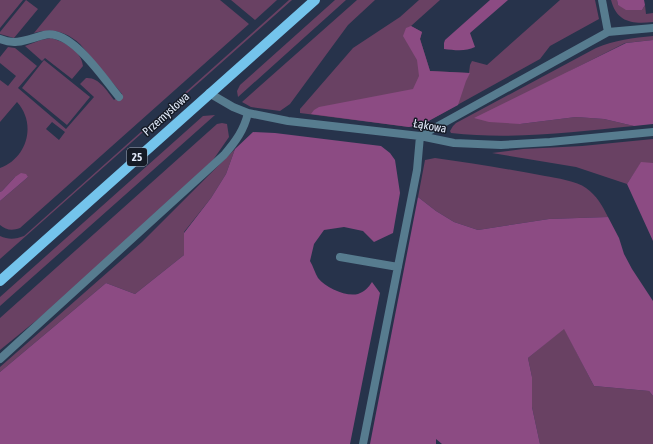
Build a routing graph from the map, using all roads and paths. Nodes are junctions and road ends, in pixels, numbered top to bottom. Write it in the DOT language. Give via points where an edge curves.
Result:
graph roads {
  1 [pos="315,0"];
  2 [pos="602,0"];
  3 [pos="653,28"];
  4 [pos="608,32"];
  5 [pos="0,39"];
  6 [pos="210,93"];
  7 [pos="119,97"];
  8 [pos="248,112"];
  9 [pos="653,132"];
  10 [pos="420,136"];
  11 [pos="340,257"];
  12 [pos="398,267"];
  13 [pos="0,281"];
  14 [pos="0,359"];
  15 [pos="363,444"];
  1 -- 6 [label="main road, Przemysłowa / 25"];
  2 -- 4 [label="street"];
  3 -- 4 [label="street"];
  4 -- 10 [label="street"];
  5 -- 7 [label="street" via="13,43 47,34 63,37 78,48"];
  6 -- 8 [label="street, Łąkowa" via="233,107"];
  6 -- 13 [label="main road, Przemysłowa / 25"];
  8 -- 10 [label="street, Łąkowa" via="288,121"];
  8 -- 14 [label="street" via="245,125 224,155"];
  9 -- 10 [label="street, Łąkowa" via="501,145 454,142"];
  10 -- 12 [label="street" via="417,170"];
  11 -- 12 [label="street"];
  12 -- 15 [label="street"];
}
